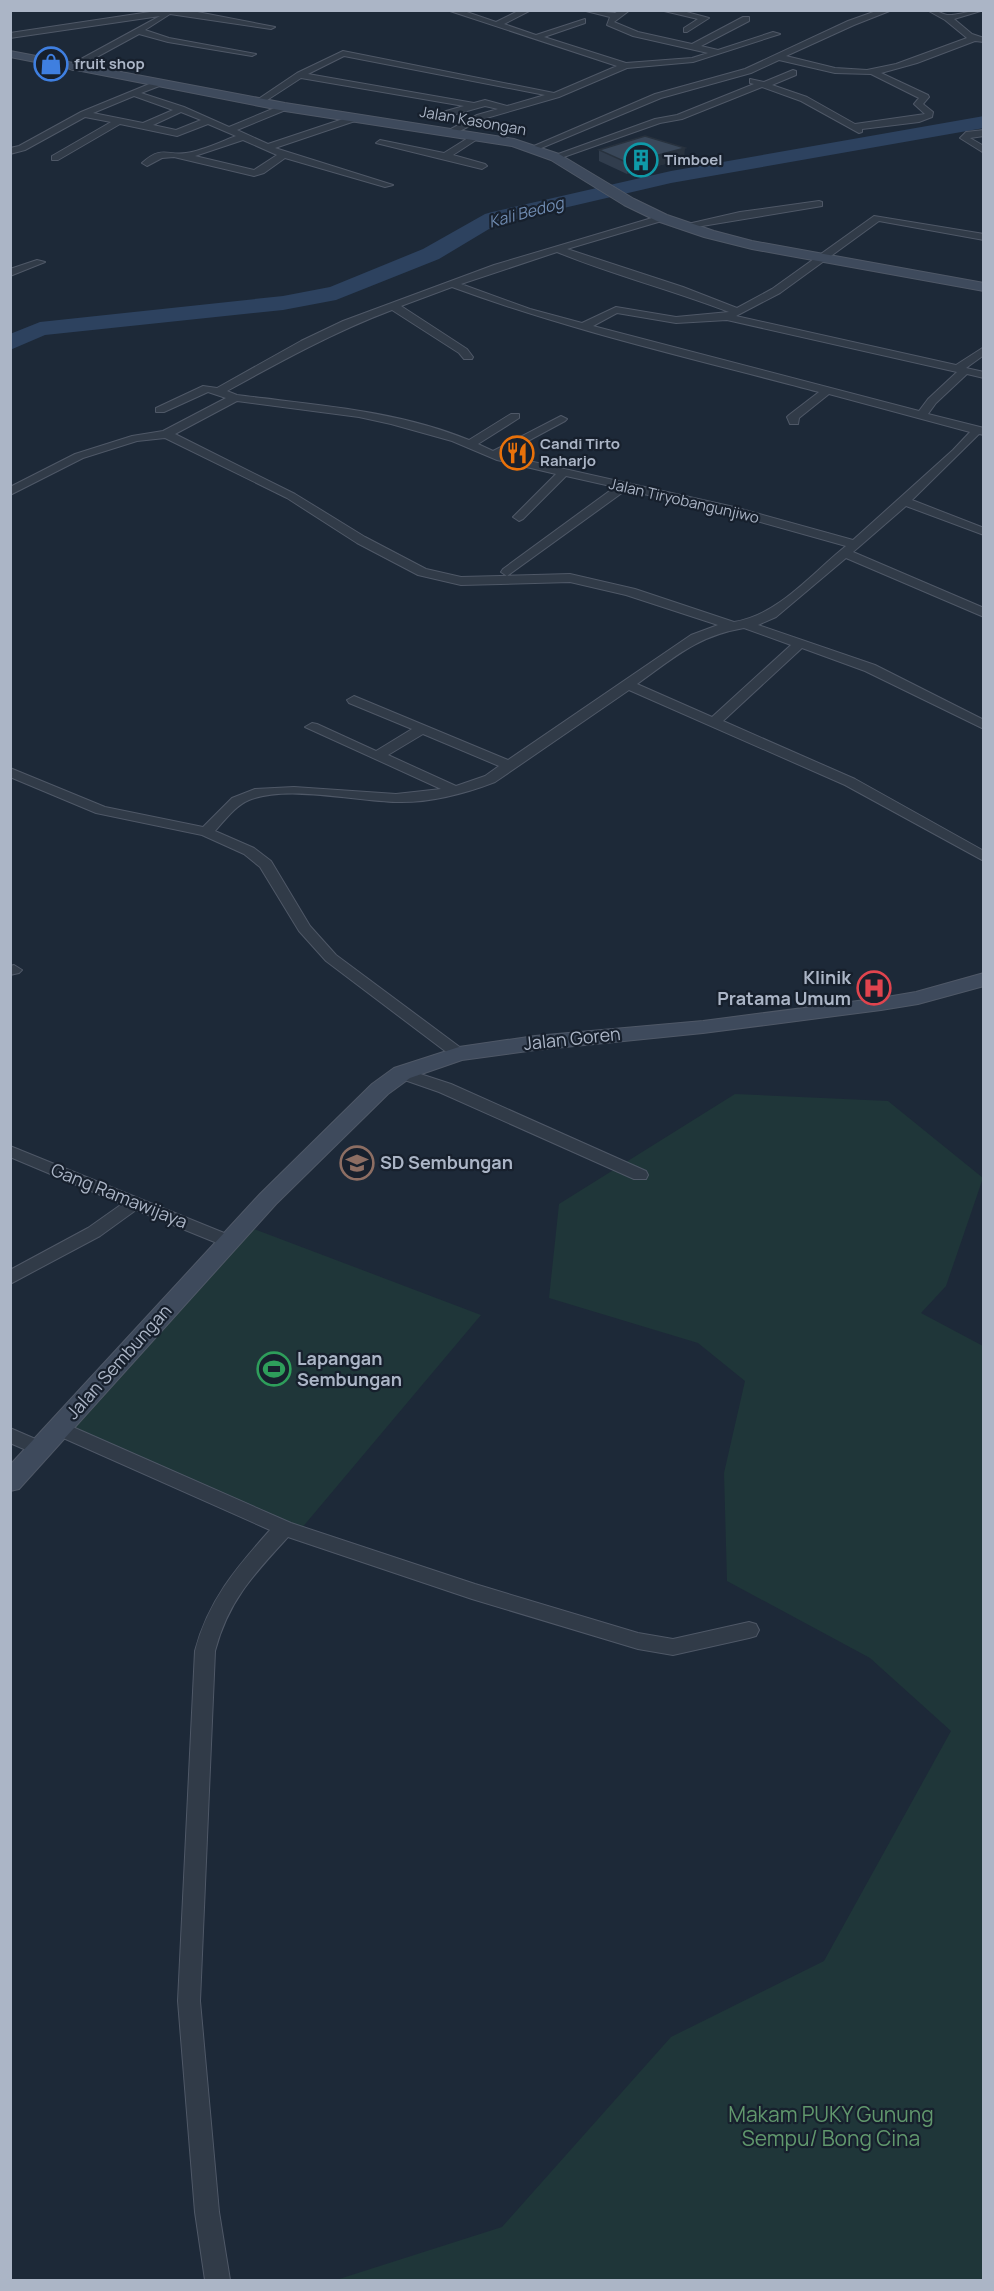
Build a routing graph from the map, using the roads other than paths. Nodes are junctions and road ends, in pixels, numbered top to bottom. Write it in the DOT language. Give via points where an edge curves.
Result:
graph roads {
  1 [pos="451,10"];
  2 [pos="527,10"];
  3 [pos="586,10"];
  4 [pos="626,10"];
  5 [pos="664,10"];
  6 [pos="888,10"];
  7 [pos="931,10"];
  8 [pos="982,10"];
  9 [pos="176,11"];
  10 [pos="616,16"];
  11 [pos="254,17"];
  12 [pos="948,18"];
  13 [pos="724,20"];
  14 [pos="582,21"];
  15 [pos="244,22"];
  16 [pos="496,25"];
  17 [pos="271,27"];
  18 [pos="687,30"];
  19 [pos="139,32"];
  20 [pos="776,34"];
  21 [pos="10,36"];
  22 [pos="538,37"];
  23 [pos="974,38"];
  24 [pos="984,40"];
  25 [pos="693,47"];
  26 [pos="720,53"];
  27 [pos="10,54"];
  28 [pos="252,54"];
  29 [pos="780,57"];
  30 [pos="626,66"];
  31 [pos="74,67"];
  32 [pos="870,71"];
  33 [pos="792,73"];
  34 [pos="300,75"];
  35 [pos="734,76"];
  36 [pos="159,83"];
  37 [pos="763,84"];
  38 [pos="132,93"];
  39 [pos="556,95"];
  40 [pos="258,102"];
  41 [pos="471,105"];
  42 [pos="285,107"];
  43 [pos="180,109"];
  44 [pos="507,109"];
  45 [pos="626,110"];
  46 [pos="637,113"];
  47 [pos="84,114"];
  48 [pos="442,115"];
  49 [pos="647,117"];
  50 [pos="352,119"];
  51 [pos="209,120"];
  52 [pos="119,121"];
  53 [pos="658,121"];
  54 [pos="145,126"];
  55 [pos="229,130"];
  56 [pos="452,132"];
  57 [pos="984,133"];
  58 [pos="476,136"];
  59 [pos="242,137"];
  60 [pos="380,143"];
  61 [pos="22,148"];
  62 [pos="266,148"];
  63 [pos="531,149"];
  64 [pos="984,150"];
  65 [pos="10,151"];
  66 [pos="284,155"];
  67 [pos="187,156"];
  68 [pos="446,156"];
  69 [pos="555,158"];
  70 [pos="147,162"];
  71 [pos="482,166"];
  72 [pos="388,185"];
  73 [pos="819,204"];
  74 [pos="662,218"];
  75 [pos="684,226"];
  76 [pos="984,237"];
  77 [pos="558,249"];
  78 [pos="822,257"];
  79 [pos="40,262"];
  80 [pos="10,273"];
  81 [pos="452,284"];
  82 [pos="984,287"];
  83 [pos="393,306"];
  84 [pos="733,314"];
  85 [pos="582,327"];
  86 [pos="984,350"];
  87 [pos="468,357"];
  88 [pos="962,370"];
  89 [pos="984,375"];
  90 [pos="826,391"];
  91 [pos="218,392"];
  92 [pos="235,398"];
  93 [pos="160,410"];
  94 [pos="922,415"];
  95 [pos="516,416"];
  96 [pos="561,419"];
  97 [pos="794,422"];
  98 [pos="980,431"];
  99 [pos="166,434"];
  100 [pos="469,445"];
  101 [pos="493,455"];
  102 [pos="563,473"];
  103 [pos="624,486"];
  104 [pos="10,492"];
  105 [pos="903,501"];
  106 [pos="519,516"];
  107 [pos="984,532"];
  108 [pos="848,548"];
  109 [pos="507,572"];
  110 [pos="984,613"];
  111 [pos="746,624"];
  112 [pos="729,625"];
  113 [pos="800,643"];
  114 [pos="629,685"];
  115 [pos="354,700"];
  116 [pos="714,722"];
  117 [pos="984,725"];
  118 [pos="312,727"];
  119 [pos="422,729"];
  120 [pos="377,756"];
  121 [pos="508,765"];
  122 [pos="10,772"];
  123 [pos="452,789"];
  124 [pos="206,832"];
  125 [pos="981,853"];
  126 [pos="984,979"];
  127 [pos="459,1054"];
  128 [pos="402,1073"];
  129 [pos="10,1151"];
  130 [pos="640,1175"];
  131 [pos="134,1203"];
  132 [pos="228,1241"];
  133 [pos="10,1278"];
  134 [pos="59,1428"];
  135 [pos="10,1435"];
  136 [pos="40,1449"];
  137 [pos="10,1482"];
  138 [pos="284,1528"];
  139 [pos="749,1630"];
  140 [pos="218,2280"];
  1 -- 16 [label="street"];
  2 -- 16 [label="street"];
  3 -- 10 [label="street"];
  4 -- 10 [label="street"];
  5 -- 18 [label="street" via="709,18"];
  6 -- 29 [label="street"];
  7 -- 12 [label="street"];
  8 -- 12 [label="street"];
  9 -- 15 [label="street"];
  9 -- 19 [label="street"];
  9 -- 21 [label="street"];
  10 -- 25 [label="street" via="609,22 623,30"];
  11 -- 15 [label="street"];
  12 -- 23 [label="street"];
  13 -- 25 [label="street" via="746,20"];
  14 -- 22 [label="street"];
  15 -- 17 [label="street"];
  16 -- 22 [label="street"];
  19 -- 28 [label="street"];
  19 -- 31 [label="street"];
  20 -- 26 [label="street"];
  22 -- 30 [label="street"];
  23 -- 24 [label="street"];
  23 -- 32 [label="street" via="903,64"];
  25 -- 26 [label="street"];
  26 -- 30 [label="street" via="679,62"];
  27 -- 31 [label="main road, Jalan Kasongan"];
  29 -- 32 [label="street" via="843,71"];
  29 -- 35 [label="street"];
  30 -- 39 [label="street"];
  31 -- 36 [label="main road, Jalan Kasongan"];
  32 -- 37 [label="street" via="925,97 918,104 929,115 856,129 804,99"];
  33 -- 37 [label="street"];
  34 -- 39 [label="street" via="345,53"];
  34 -- 40 [label="street"];
  34 -- 41 [label="street"];
  35 -- 37 [label="street"];
  35 -- 45 [label="street" via="677,90"];
  36 -- 38 [label="street"];
  36 -- 40 [label="main road, Jalan Kasongan"];
  37 -- 53 [label="street" via="679,117"];
  38 -- 43 [label="street"];
  38 -- 47 [label="street"];
  39 -- 44 [label="street"];
  40 -- 42 [label="main road, Jalan Kasongan"];
  41 -- 44 [label="street" via="489,103"];
  41 -- 48 [label="street"];
  42 -- 50 [label="main road, Jalan Kasongan"];
  42 -- 55 [label="street"];
  43 -- 51 [label="street"];
  43 -- 54 [label="street"];
  44 -- 56 [label="street" via="480,117"];
  45 -- 46 [label="street"];
  45 -- 63 [label="street"];
  47 -- 52 [label="street"];
  47 -- 61 [label="street"];
  49 -- 53 [label="street"];
  50 -- 56 [label="main road, Jalan Kasongan"];
  50 -- 62 [label="street"];
  51 -- 54 [label="street" via="177,133"];
  51 -- 55 [label="street"];
  52 -- 54 [label="street"];
  52 -- 61 [label="street" via="58,162"];
  53 -- 69 [label="street"];
  55 -- 59 [label="street"];
  56 -- 58 [label="main road, Jalan Kasongan"];
  57 -- 64 [label="street" via="964,138"];
  58 -- 63 [label="main road, Jalan Kasongan"];
  58 -- 68 [label="street"];
  59 -- 62 [label="street"];
  59 -- 67 [label="street"];
  60 -- 68 [label="street"];
  61 -- 65 [label="street"];
  62 -- 66 [label="street"];
  63 -- 69 [label="main road, Jalan Kasongan"];
  66 -- 67 [label="street" via="252,173"];
  66 -- 72 [label="street"];
  67 -- 70 [label="street" via="163,154"];
  68 -- 71 [label="street"];
  69 -- 74 [label="main road, Jalan Kasongan"];
  73 -- 75 [label="street"];
  74 -- 75 [label="main road, Jalan Kasongan"];
  74 -- 77 [label="street"];
  75 -- 78 [label="main road, Jalan Kasongan" via="752,245"];
  76 -- 78 [label="street" via="877,218"];
  77 -- 81 [label="street"];
  77 -- 84 [label="street" via="679,289"];
  78 -- 82 [label="main road, Jalan Kasongan"];
  78 -- 84 [label="street" via="776,291"];
  79 -- 80 [label="street"];
  81 -- 83 [label="street"];
  81 -- 85 [label="street" via="526,312"];
  83 -- 87 [label="street"];
  83 -- 91 [label="street" via="305,343"];
  84 -- 85 [label="street" via="676,320 616,310"];
  84 -- 88 [label="street"];
  85 -- 90 [label="street"];
  86 -- 88 [label="street"];
  88 -- 89 [label="street"];
  88 -- 94 [label="street"];
  90 -- 94 [label="street"];
  90 -- 97 [label="street" via="795,414"];
  91 -- 92 [label="street, Jalan Tiryobangunjiwo"];
  91 -- 93 [label="street" via="207,388"];
  92 -- 99 [label="street"];
  92 -- 100 [label="street, Jalan Tiryobangunjiwo" via="370,416"];
  94 -- 98 [label="street"];
  95 -- 100 [label="street"];
  96 -- 101 [label="street"];
  98 -- 105 [label="street"];
  99 -- 104 [label="street" via="136,438 79,456"];
  99 -- 112 [label="street" via="291,496 422,572 460,581 584,580"];
  100 -- 101 [label="street, Jalan Tiryobangunjiwo"];
  101 -- 102 [label="street, Jalan Tiryobangunjiwo"];
  102 -- 103 [label="street, Jalan Tiryobangunjiwo"];
  102 -- 106 [label="street"];
  103 -- 108 [label="street, Jalan Tiryobangunjiwo" via="734,511"];
  103 -- 109 [label="street"];
  105 -- 107 [label="street"];
  105 -- 108 [label="street"];
  108 -- 110 [label="street, Jalan Tiryobangunjiwo"];
  108 -- 111 [label="street" via="772,614"];
  111 -- 112 [label="street"];
  111 -- 113 [label="street"];
  112 -- 114 [label="street" via="695,638"];
  113 -- 116 [label="street"];
  113 -- 117 [label="street" via="870,668"];
  114 -- 116 [label="street"];
  114 -- 121 [label="street"];
  115 -- 119 [label="street"];
  116 -- 125 [label="street" via="850,782"];
  118 -- 120 [label="street"];
  119 -- 120 [label="street"];
  119 -- 121 [label="street"];
  120 -- 123 [label="street"];
  121 -- 123 [label="street" via="490,779"];
  122 -- 124 [label="street" via="101,810"];
  123 -- 124 [label="street" via="399,798 318,792 255,794 242,798"];
  124 -- 127 [label="street" via="266,864 304,928 331,958"];
  126 -- 127 [label="main road, Jalan Goren" via="881,1004"];
  127 -- 128 [label="main road, Jalan Goren"];
  128 -- 130 [label="street" via="445,1088"];
  128 -- 132 [label="main road, Jalan Goren" via="381,1089"];
  129 -- 131 [label="street, Gang Ramawijaya"];
  131 -- 132 [label="street, Gang Ramawijaya"];
  131 -- 133 [label="street" via="93,1232"];
  132 -- 134 [label="main road, Jalan Sembungan"];
  134 -- 136 [label="main road, Jalan Sembungan"];
  134 -- 138 [label="street"];
  135 -- 136 [label="street"];
  136 -- 137 [label="main road, Jalan Sembungan"];
  138 -- 139 [label="street" via="461,1588 638,1641 673,1647"];
  138 -- 140 [label="street" via="225,1596 210,1628 206,1651 189,2001 207,2212"];
}
